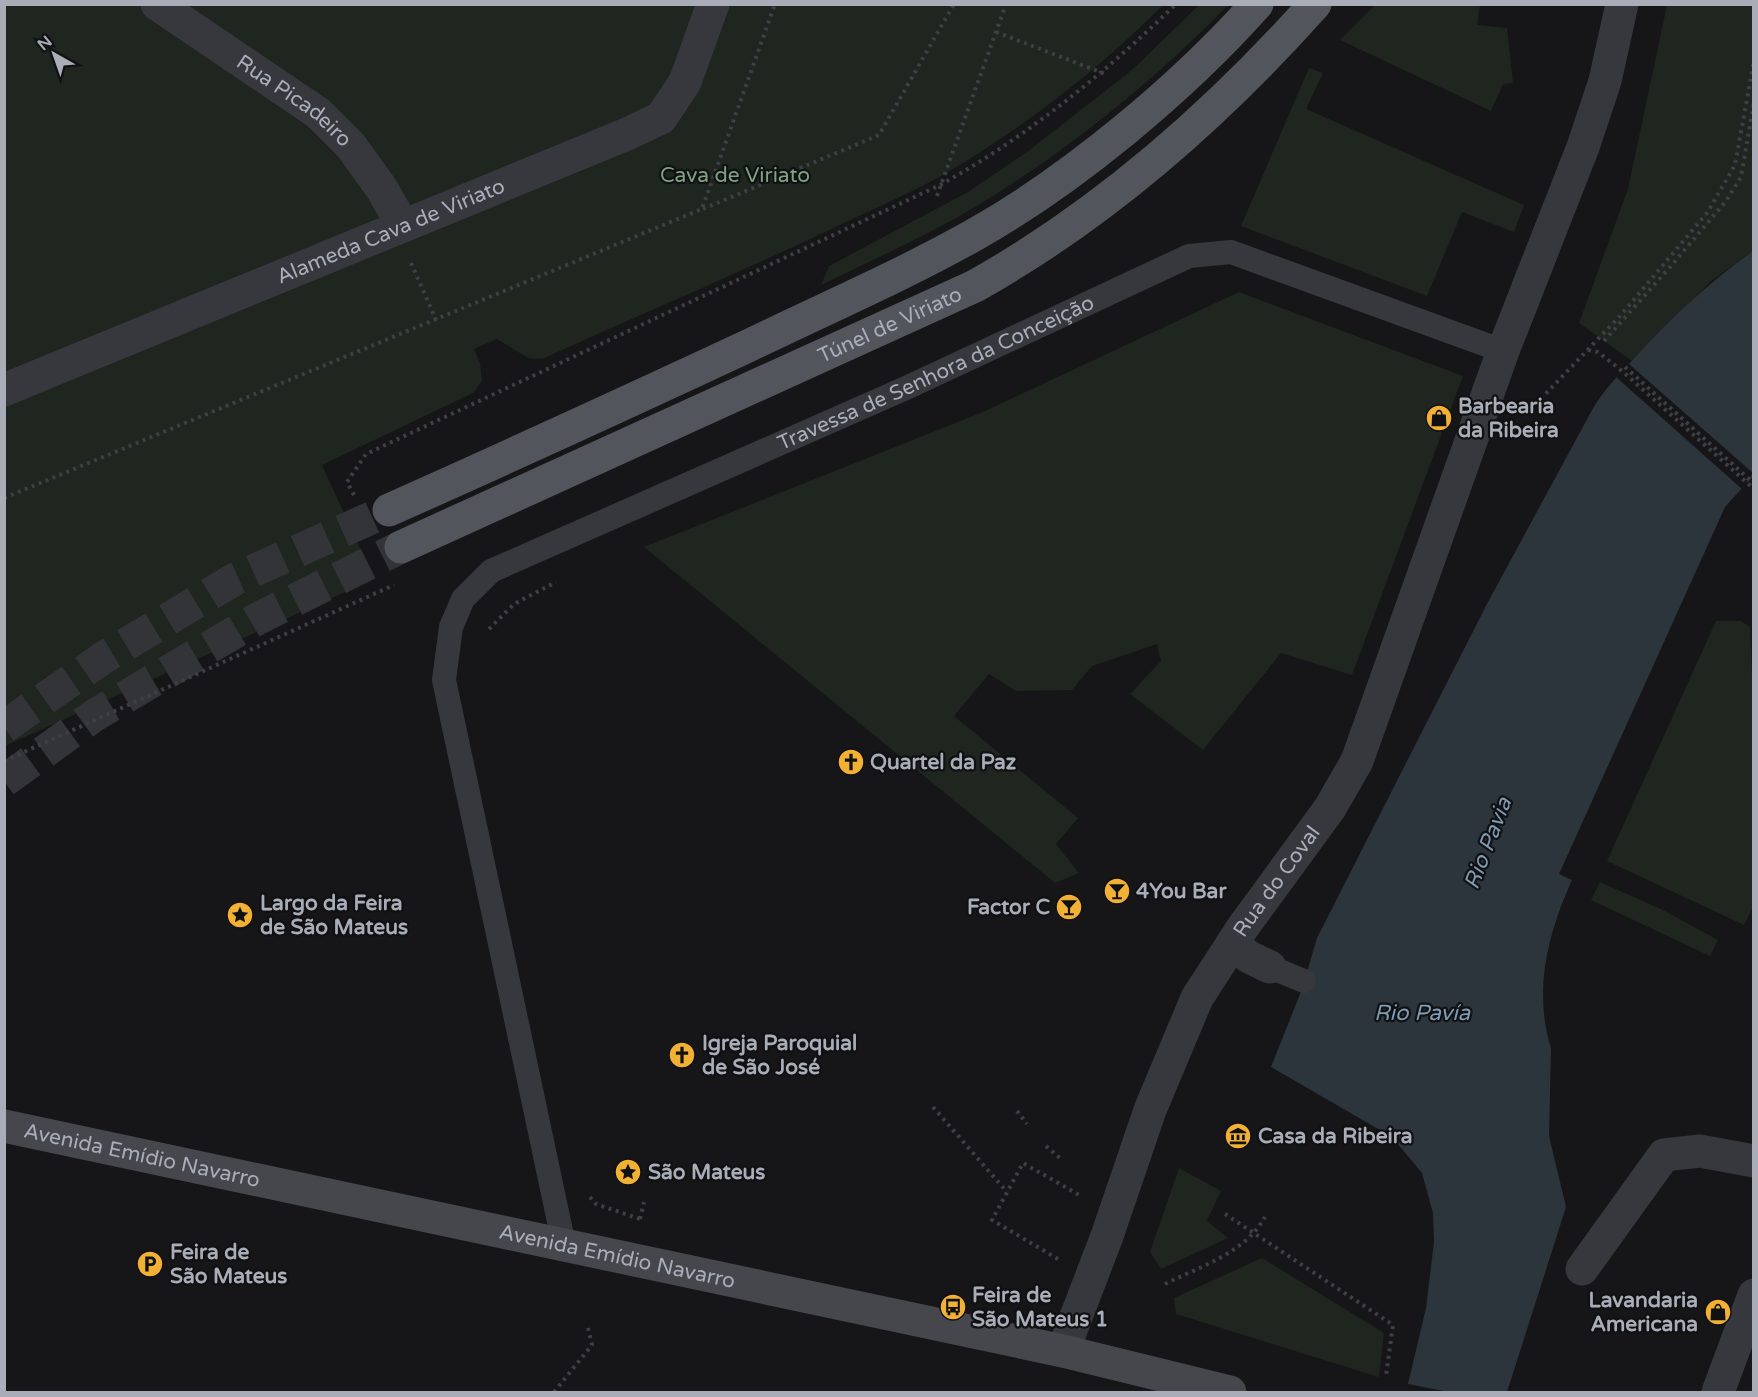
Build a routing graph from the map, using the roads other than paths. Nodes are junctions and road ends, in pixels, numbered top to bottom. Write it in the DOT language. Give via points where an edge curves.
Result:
graph roads {
  1 [pos="157,4"];
  2 [pos="713,4"];
  3 [pos="1257,4"];
  4 [pos="1315,4"];
  5 [pos="1622,4"];
  6 [pos="406,241"];
  7 [pos="1503,351"];
  8 [pos="4,390"];
  9 [pos="389,510"];
  10 [pos="401,547"];
  11 [pos="1232,944"];
  12 [pos="1270,967"];
  13 [pos="1304,981"];
  14 [pos="4,1126"];
  15 [pos="1754,1161"];
  16 [pos="564,1245"];
  17 [pos="1582,1269"];
  18 [pos="1754,1295"];
  19 [pos="1063,1351"];
  20 [pos="1230,1392"];
  21 [pos="1718,1392"];
  1 -- 6 [label="street, Rua Picadeiro" via="318,112 351,146 382,189"];
  2 -- 6 [label="street, Alameda Cava de Viriato" via="686,82 661,118"];
  3 -- 9 [label="main road, Túnel de Viriato" via="1191,71 1131,122 1054,182 973,235 575,427"];
  4 -- 10 [label="main road, Túnel de Viriato" via="1256,69 1149,166 1051,242 1014,264 966,291"];
  5 -- 7 [label="street, Rua do Coval" via="1605,81 1583,147"];
  6 -- 8 [label="street, Alameda Cava de Viriato"];
  7 -- 11 [label="street, Rua do Coval" via="1357,761 1330,808"];
  7 -- 16 [label="lane, Travessa de Senhora da Conceição" via="1231,252 1189,256 906,388 491,572 463,599 451,627 444,680"];
  11 -- 12 [label="street"];
  11 -- 19 [label="street, Rua do Coval" via="1197,998 1150,1110"];
  12 -- 13 [label="lane"];
  14 -- 16 [label="main road, Avenida Emídio Navarro"];
  15 -- 17 [label="street" via="1700,1151 1664,1155"];
  16 -- 19 [label="main road, Avenida Emídio Navarro"];
  18 -- 21 [label="street"];
  19 -- 20 [label="main road, Avenida Emídio Navarro"];
}
